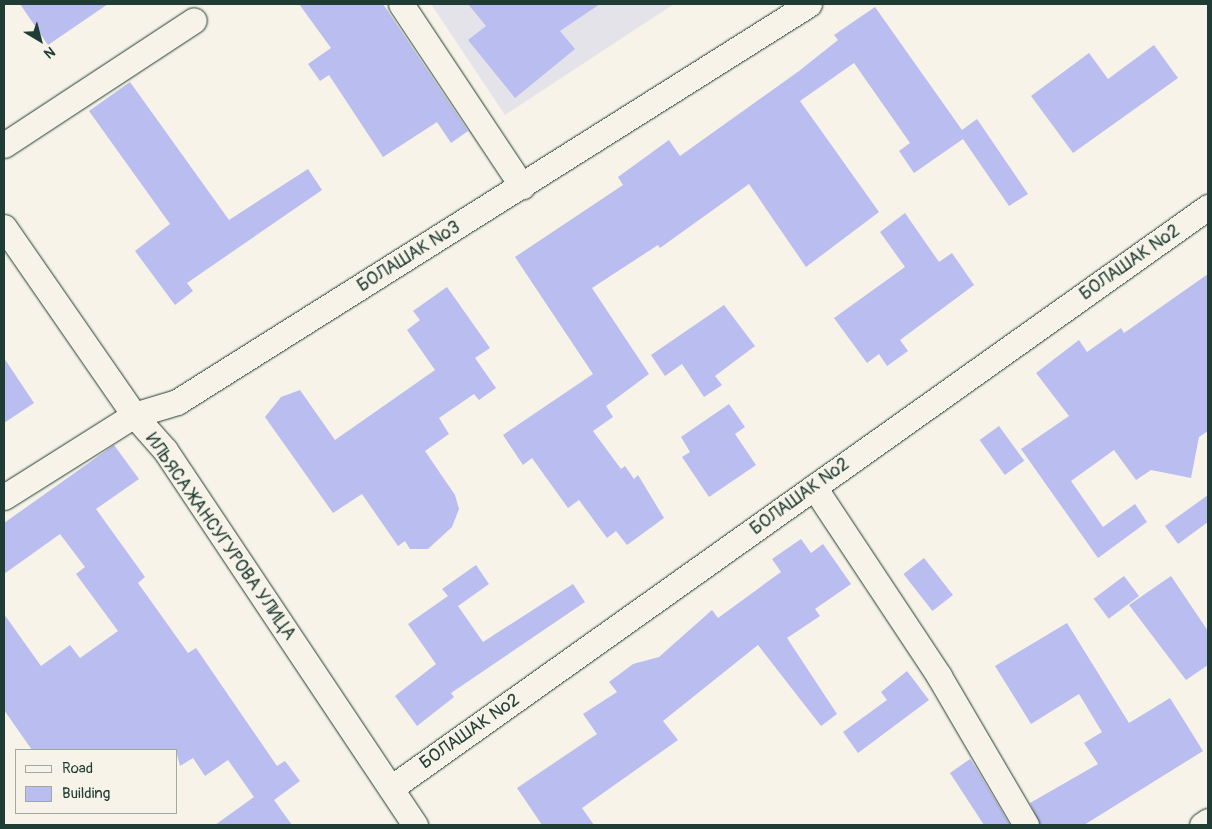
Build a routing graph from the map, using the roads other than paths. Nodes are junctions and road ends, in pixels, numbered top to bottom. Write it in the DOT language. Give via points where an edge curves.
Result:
graph roads {
  1 [pos="401,4"];
  2 [pos="809,4"];
  3 [pos="194,20"];
  4 [pos="4,144"];
  5 [pos="522,186"];
  6 [pos="1208,207"];
  7 [pos="4,227"];
  8 [pos="134,415"];
  9 [pos="814,487"];
  10 [pos="4,497"];
  11 [pos="391,788"];
  12 [pos="1208,821"];
  13 [pos="415,825"];
  14 [pos="1026,825"];
  15 [pos="1202,825"];
  1 -- 5 [label="street"];
  2 -- 5 [label="street, БОЛАШАК №3"];
  3 -- 4 [label="street"];
  5 -- 8 [label="street, БОЛАШАК №3" via="177,402"];
  6 -- 9 [label="street, БОЛАШАК №2"];
  7 -- 8 [label="street, ИЛЬЯСА ЖАНСУГУРОВА УЛИЦА"];
  8 -- 10 [label="street, БОЛАШАК №3"];
  8 -- 11 [label="street, ИЛЬЯСА ЖАНСУГУРОВА УЛИЦА" via="165,450"];
  9 -- 11 [label="street, БОЛАШАК №2"];
  9 -- 14 [label="street" via="939,676"];
  11 -- 13 [label="street, ИЛЬЯСА ЖАНСУГУРОВА УЛИЦА"];
  12 -- 15 [label="street"];
}
